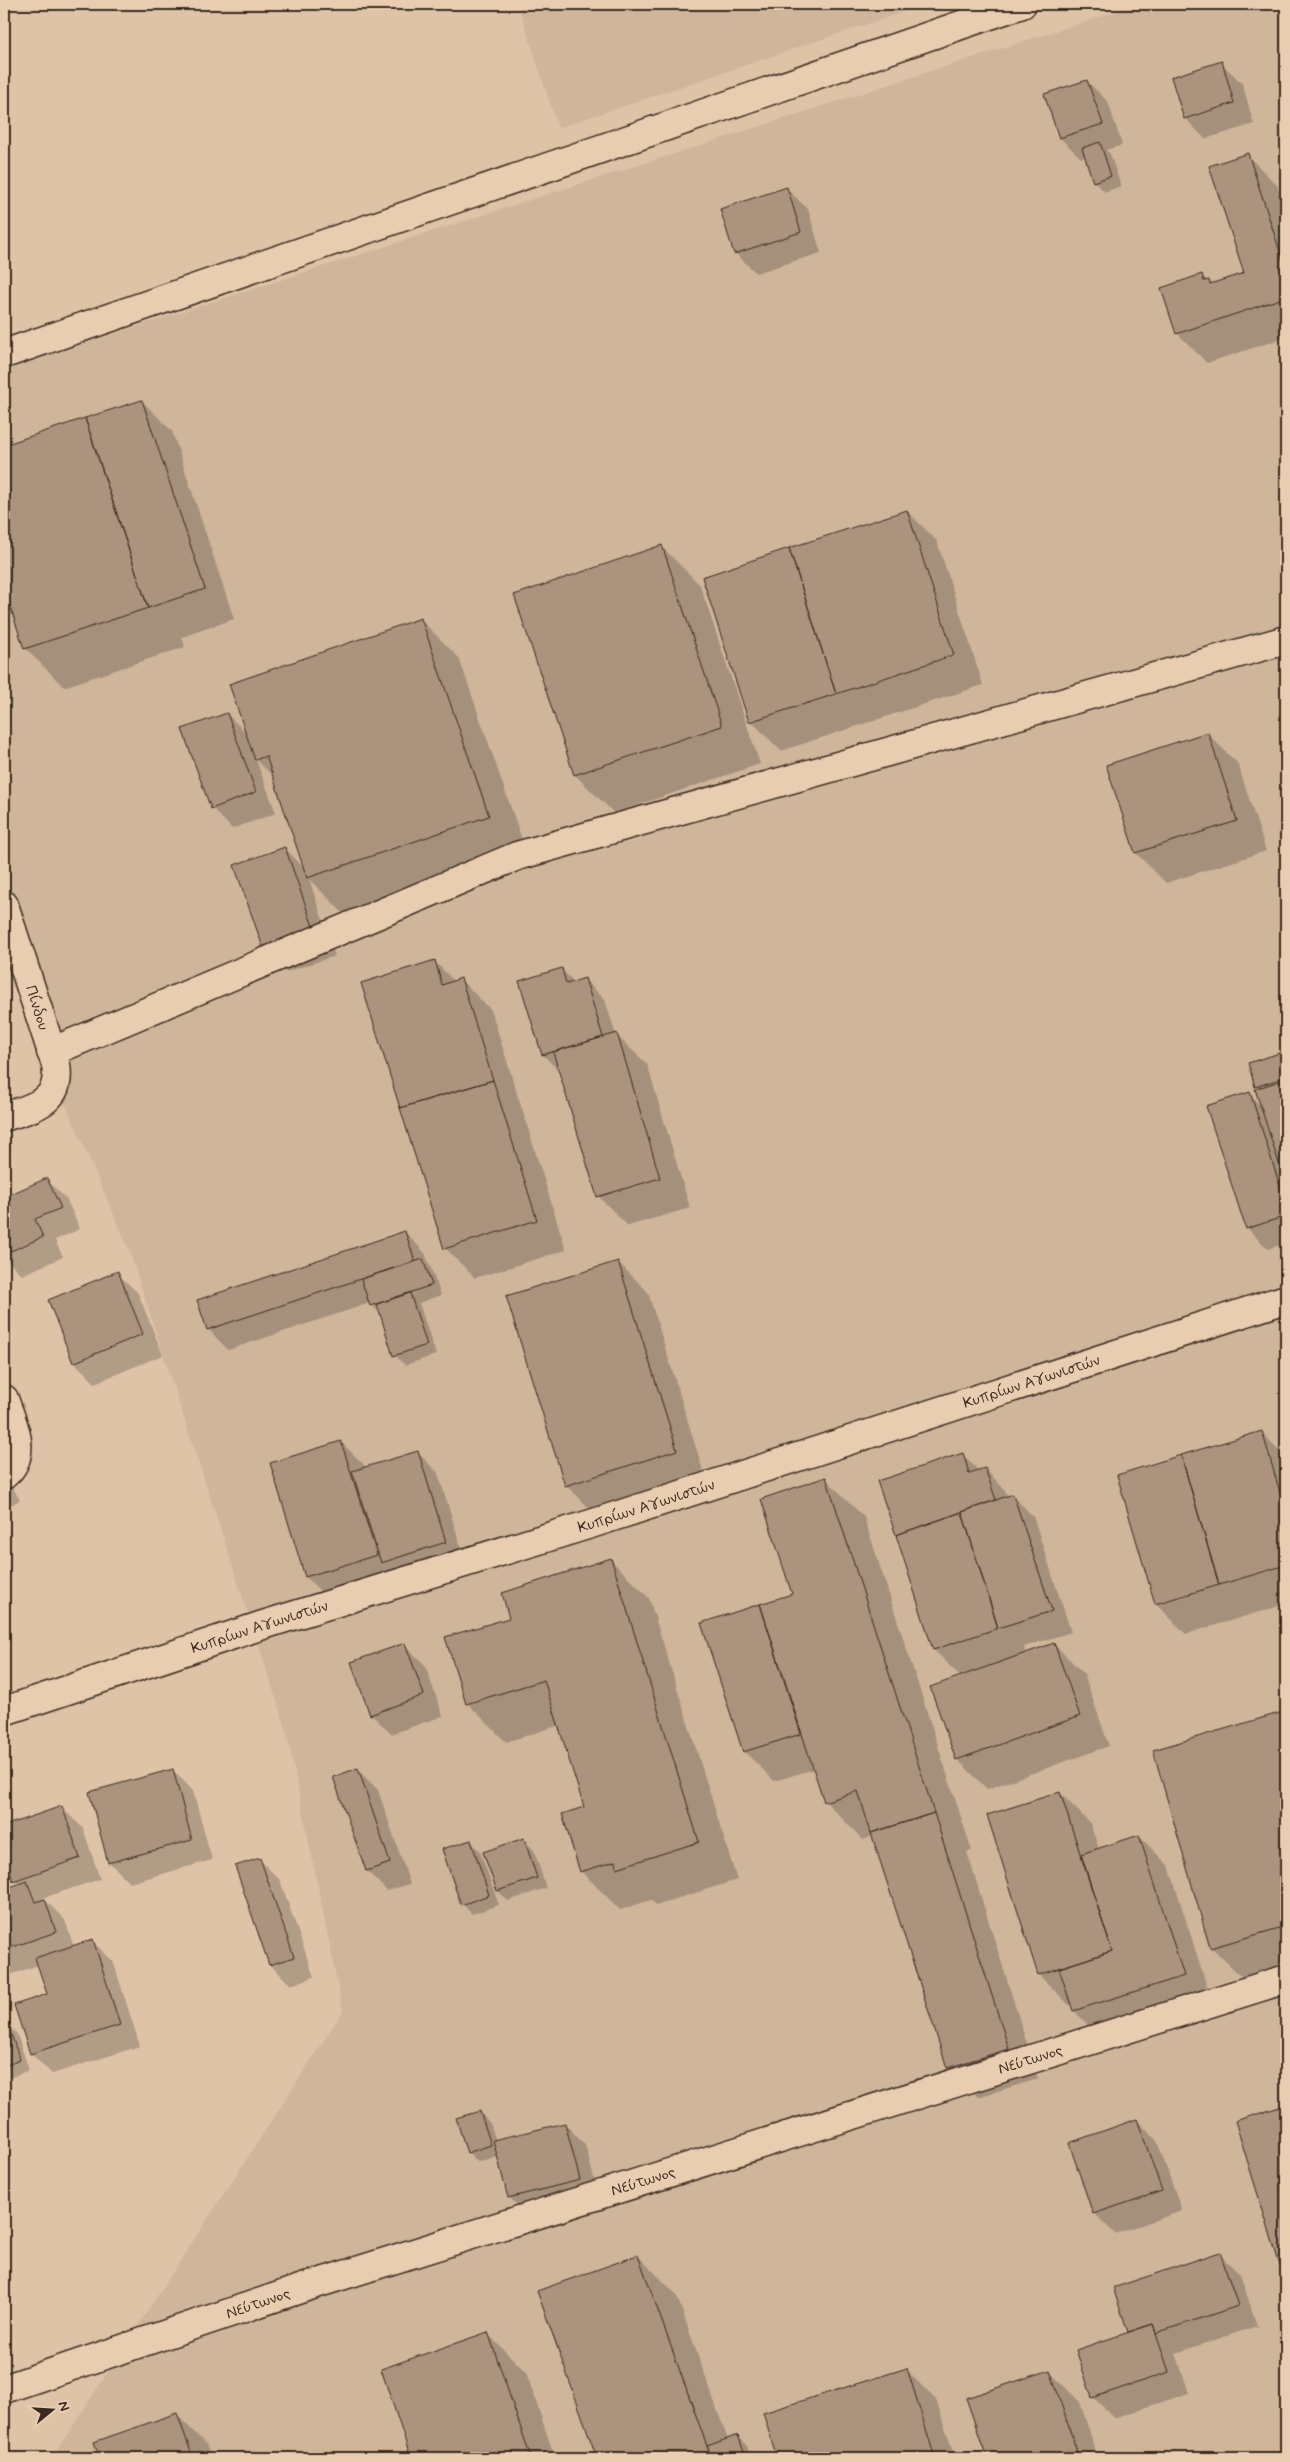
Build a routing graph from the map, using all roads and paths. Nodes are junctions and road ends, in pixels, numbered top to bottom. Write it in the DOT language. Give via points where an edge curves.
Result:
graph roads {
  1 [pos="1022,4"];
  2 [pos="4,354"];
  3 [pos="1286,640"];
  4 [pos="4,905"];
  5 [pos="51,1052"];
  6 [pos="4,1117"];
  7 [pos="1286,1299"];
  8 [pos="4,1399"];
  9 [pos="4,1475"];
  10 [pos="4,1711"];
  11 [pos="1286,1979"];
  12 [pos="4,2389"];
  1 -- 2 [label="street"];
  3 -- 5 [label="street" via="517,856"];
  4 -- 5 [label="street, Πίνδου"];
  5 -- 6 [label="street, Πίνδου" via="58,1078 54,1090 36,1106"];
  7 -- 10 [label="street, Κυπρίων Αγωνιστών" via="594,1523 263,1625"];
  8 -- 9 [label="street" via="19,1450 16,1461"];
  11 -- 12 [label="street, Νεύτωνος" via="316,2284"];
}
